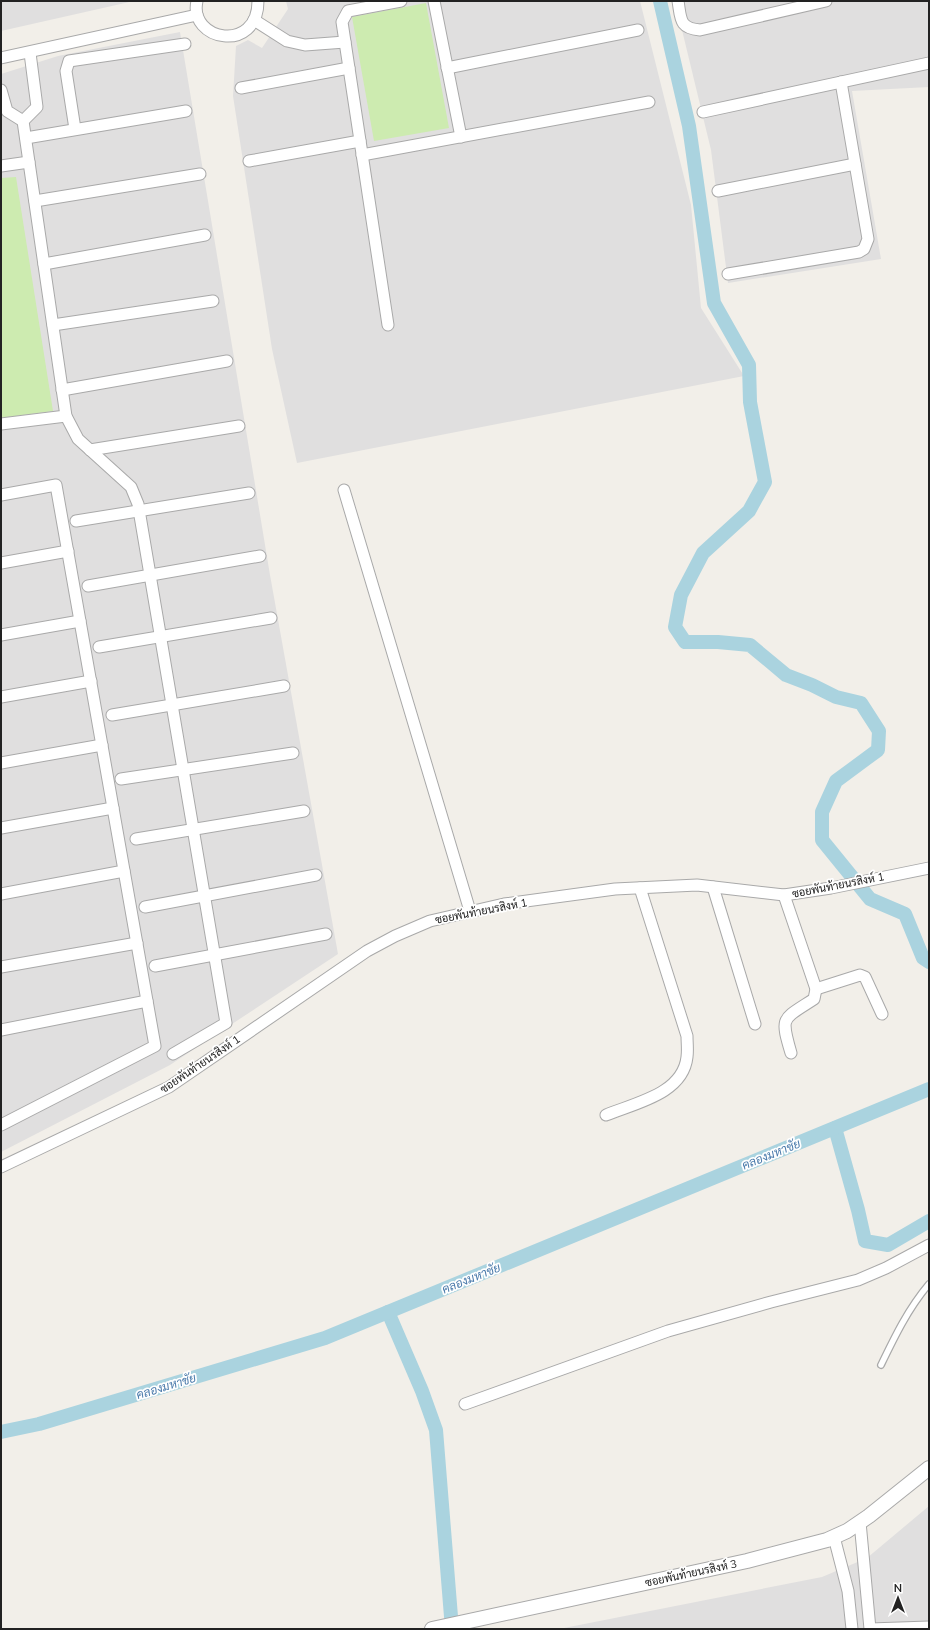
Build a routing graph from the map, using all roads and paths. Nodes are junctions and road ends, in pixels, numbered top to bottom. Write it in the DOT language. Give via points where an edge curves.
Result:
graph roads {
  1 [pos="197,1"];
  2 [pos="258,1"];
  3 [pos="401,1"];
  4 [pos="434,1"];
  5 [pos="678,1"];
  6 [pos="826,1"];
  7 [pos="198,15"];
  8 [pos="254,20"];
  9 [pos="638,30"];
  10 [pos="345,42"];
  11 [pos="185,44"];
  12 [pos="30,53"];
  13 [pos="1,58"];
  14 [pos="929,63"];
  15 [pos="349,68"];
  16 [pos="447,68"];
  17 [pos="841,82"];
  18 [pos="241,88"];
  19 [pos="1,90"];
  20 [pos="649,102"];
  21 [pos="186,111"];
  22 [pos="703,112"];
  23 [pos="23,121"];
  24 [pos="75,129"];
  25 [pos="460,137"];
  26 [pos="26,138"];
  27 [pos="360,141"];
  28 [pos="362,155"];
  29 [pos="249,161"];
  30 [pos="29,162"];
  31 [pos="855,164"];
  32 [pos="1,166"];
  33 [pos="200,174"];
  34 [pos="718,192"];
  35 [pos="35,201"];
  36 [pos="205,235"];
  37 [pos="44,264"];
  38 [pos="728,274"];
  39 [pos="213,302"];
  40 [pos="53,325"];
  41 [pos="388,325"];
  42 [pos="227,361"];
  43 [pos="62,390"];
  44 [pos="66,416"];
  45 [pos="1,424"];
  46 [pos="239,426"];
  47 [pos="90,450"];
  48 [pos="344,490"];
  49 [pos="249,493"];
  50 [pos="1,495"];
  51 [pos="139,511"];
  52 [pos="76,521"];
  53 [pos="68,551"];
  54 [pos="260,556"];
  55 [pos="1,563"];
  56 [pos="150,575"];
  57 [pos="88,586"];
  58 [pos="270,618"];
  59 [pos="80,621"];
  60 [pos="1,635"];
  61 [pos="160,637"];
  62 [pos="99,647"];
  63 [pos="90,681"];
  64 [pos="284,686"];
  65 [pos="1,697"];
  66 [pos="172,705"];
  67 [pos="112,715"];
  68 [pos="102,746"];
  69 [pos="293,752"];
  70 [pos="1,763"];
  71 [pos="183,770"];
  72 [pos="121,779"];
  73 [pos="113,808"];
  74 [pos="304,811"];
  75 [pos="1,828"];
  76 [pos="193,830"];
  77 [pos="136,839"];
  78 [pos="929,868"];
  79 [pos="124,871"];
  80 [pos="316,875"];
  81 [pos="713,887"];
  82 [pos="640,888"];
  83 [pos="1,894"];
  84 [pos="784,895"];
  85 [pos="204,896"];
  86 [pos="145,907"];
  87 [pos="470,911"];
  88 [pos="326,934"];
  89 [pos="137,943"];
  90 [pos="214,955"];
  91 [pos="155,966"];
  92 [pos="1,967"];
  93 [pos="816,989"];
  94 [pos="147,1001"];
  95 [pos="882,1014"];
  96 [pos="755,1024"];
  97 [pos="1,1030"];
  98 [pos="791,1053"];
  99 [pos="173,1054"];
  100 [pos="606,1115"];
  101 [pos="1,1124"];
  102 [pos="1,1167"];
  103 [pos="929,1245"];
  104 [pos="929,1284"];
  105 [pos="881,1365"];
  106 [pos="465,1404"];
  107 [pos="929,1468"];
  108 [pos="860,1522"];
  109 [pos="834,1537"];
  110 [pos="929,1627"];
  111 [pos="438,1628"];
  112 [pos="852,1629"];
  1 -- 7 [label="street"];
  2 -- 8 [label="street" via="258,11"];
  3 -- 10 [label="street" via="348,11 342,22"];
  4 -- 16 [label="street"];
  5 -- 6 [label="street" via="682,22 686,27 700,30"];
  7 -- 8 [label="street" via="202,24 210,31 224,36 240,34"];
  7 -- 12 [label="street"];
  8 -- 10 [label="street" via="287,40 305,45"];
  9 -- 16 [label="street"];
  10 -- 15 [label="street"];
  11 -- 24 [label="street" via="69,62 66,71"];
  12 -- 13 [label="street"];
  12 -- 23 [label="street" via="37,107"];
  14 -- 17 [label="street"];
  15 -- 18 [label="street"];
  15 -- 27 [label="street"];
  16 -- 25 [label="street"];
  17 -- 22 [label="street"];
  17 -- 31 [label="street"];
  19 -- 23 [label="street" via="7,111"];
  20 -- 25 [label="street"];
  21 -- 24 [label="street"];
  23 -- 26 [label="street"];
  24 -- 26 [label="street"];
  25 -- 28 [label="street"];
  26 -- 30 [label="street"];
  27 -- 28 [label="street"];
  27 -- 29 [label="street"];
  28 -- 41 [label="street"];
  30 -- 32 [label="street"];
  30 -- 35 [label="street"];
  31 -- 34 [label="street"];
  31 -- 38 [label="street" via="868,239 864,249 859,252"];
  33 -- 35 [label="street"];
  35 -- 37 [label="street"];
  36 -- 37 [label="street"];
  37 -- 40 [label="street"];
  39 -- 40 [label="street"];
  40 -- 43 [label="street"];
  42 -- 43 [label="street"];
  43 -- 44 [label="street"];
  44 -- 45 [label="street"];
  44 -- 47 [label="street" via="78,439"];
  46 -- 47 [label="street"];
  47 -- 51 [label="street" via="131,487"];
  48 -- 87 [label="street"];
  49 -- 51 [label="street"];
  50 -- 53 [label="street" via="56,485"];
  51 -- 52 [label="street"];
  51 -- 56 [label="street"];
  53 -- 55 [label="street"];
  53 -- 59 [label="street"];
  54 -- 56 [label="street"];
  56 -- 57 [label="street"];
  56 -- 61 [label="street"];
  58 -- 61 [label="street"];
  59 -- 60 [label="street"];
  59 -- 63 [label="street"];
  61 -- 62 [label="street"];
  61 -- 66 [label="street"];
  63 -- 65 [label="street"];
  63 -- 68 [label="street"];
  64 -- 66 [label="street"];
  66 -- 67 [label="street"];
  66 -- 71 [label="street"];
  68 -- 70 [label="street"];
  68 -- 73 [label="street"];
  69 -- 71 [label="street"];
  71 -- 72 [label="street"];
  71 -- 76 [label="street"];
  73 -- 75 [label="street"];
  73 -- 79 [label="street"];
  74 -- 76 [label="street"];
  76 -- 77 [label="street"];
  76 -- 85 [label="street"];
  78 -- 84 [label="street, ซอยพันท้ายนรสิงห์ 1"];
  79 -- 83 [label="street"];
  79 -- 89 [label="street"];
  80 -- 85 [label="street"];
  81 -- 82 [label="street, ซอยพันท้ายนรสิงห์ 1" via="697,885"];
  81 -- 84 [label="street, ซอยพันท้ายนรสิงห์ 1"];
  81 -- 96 [label="street"];
  82 -- 87 [label="street, ซอยพันท้ายนรสิงห์ 1" via="615,889"];
  82 -- 100 [label="street" via="688,1036 688,1058 679,1079 662,1093"];
  84 -- 93 [label="street"];
  85 -- 86 [label="street"];
  85 -- 90 [label="street"];
  87 -- 102 [label="street, ซอยพันท้ายนรสิงห์ 1" via="430,921 366,951 169,1087"];
  88 -- 90 [label="street"];
  89 -- 92 [label="street"];
  89 -- 94 [label="street"];
  90 -- 91 [label="street"];
  90 -- 99 [label="street" via="226,1023"];
  93 -- 95 [label="street" via="860,975 865,977"];
  93 -- 98 [label="street" via="814,999 790,1015 785,1022 784,1028"];
  94 -- 97 [label="street"];
  94 -- 101 [label="street" via="155,1046"];
  103 -- 106 [label="street" via="858,1280 668,1331"];
  104 -- 105 [label="lane" via="901,1323"];
  107 -- 108 [label="street, ซอยพันท้ายนรสิงห์ 3"];
  108 -- 109 [label="street, ซอยพันท้ายนรสิงห์ 3"];
  108 -- 110 [label="street" via="870,1629"];
  109 -- 111 [label="street, ซอยพันท้ายนรสิงห์ 3" via="747,1561"];
  109 -- 112 [label="street" via="848,1591"];
}
